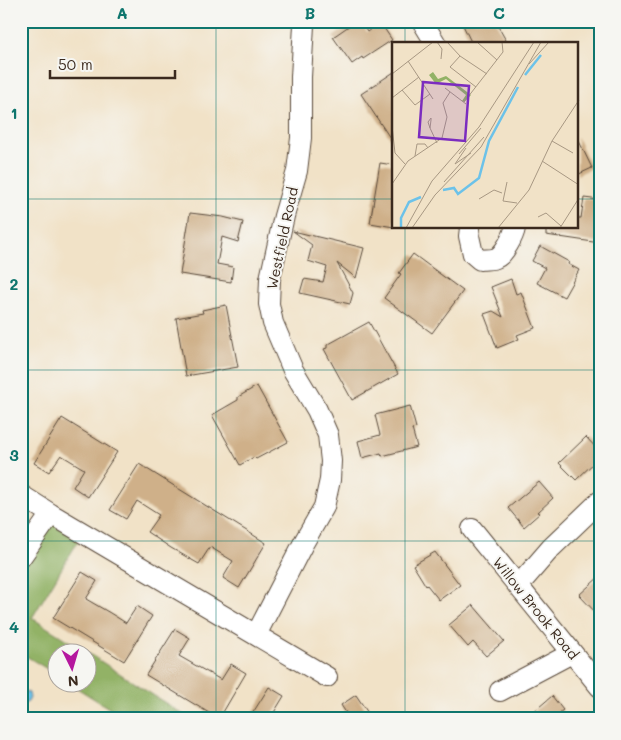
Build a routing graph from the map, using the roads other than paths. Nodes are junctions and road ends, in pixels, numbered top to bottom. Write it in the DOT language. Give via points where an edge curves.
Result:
graph roads {
  1 [pos="306,21"];
  2 [pos="422,21"];
  3 [pos="435,42"];
  4 [pos="470,229"];
  5 [pos="515,229"];
  6 [pos="21,495"];
  7 [pos="600,501"];
  8 [pos="51,514"];
  9 [pos="472,529"];
  10 [pos="21,557"];
  11 [pos="518,586"];
  12 [pos="256,635"];
  13 [pos="572,653"];
  14 [pos="327,677"];
  15 [pos="600,687"];
  16 [pos="500,691"];
  1 -- 12 [label="street, Westfield Road" via="300,154 270,279 269,304 292,370 328,435 332,461 324,507"];
  2 -- 3 [label="street"];
  4 -- 5 [label="street" via="473,254 480,260 495,259 502,254"];
  6 -- 8 [label="street"];
  7 -- 11 [label="street" via="551,548"];
  8 -- 10 [label="street"];
  8 -- 12 [label="street"];
  9 -- 11 [label="street, Willow Brook Road"];
  11 -- 13 [label="street, Willow Brook Road"];
  12 -- 14 [label="street"];
  13 -- 15 [label="street, Willow Brook Road"];
  13 -- 16 [label="street"];
}
